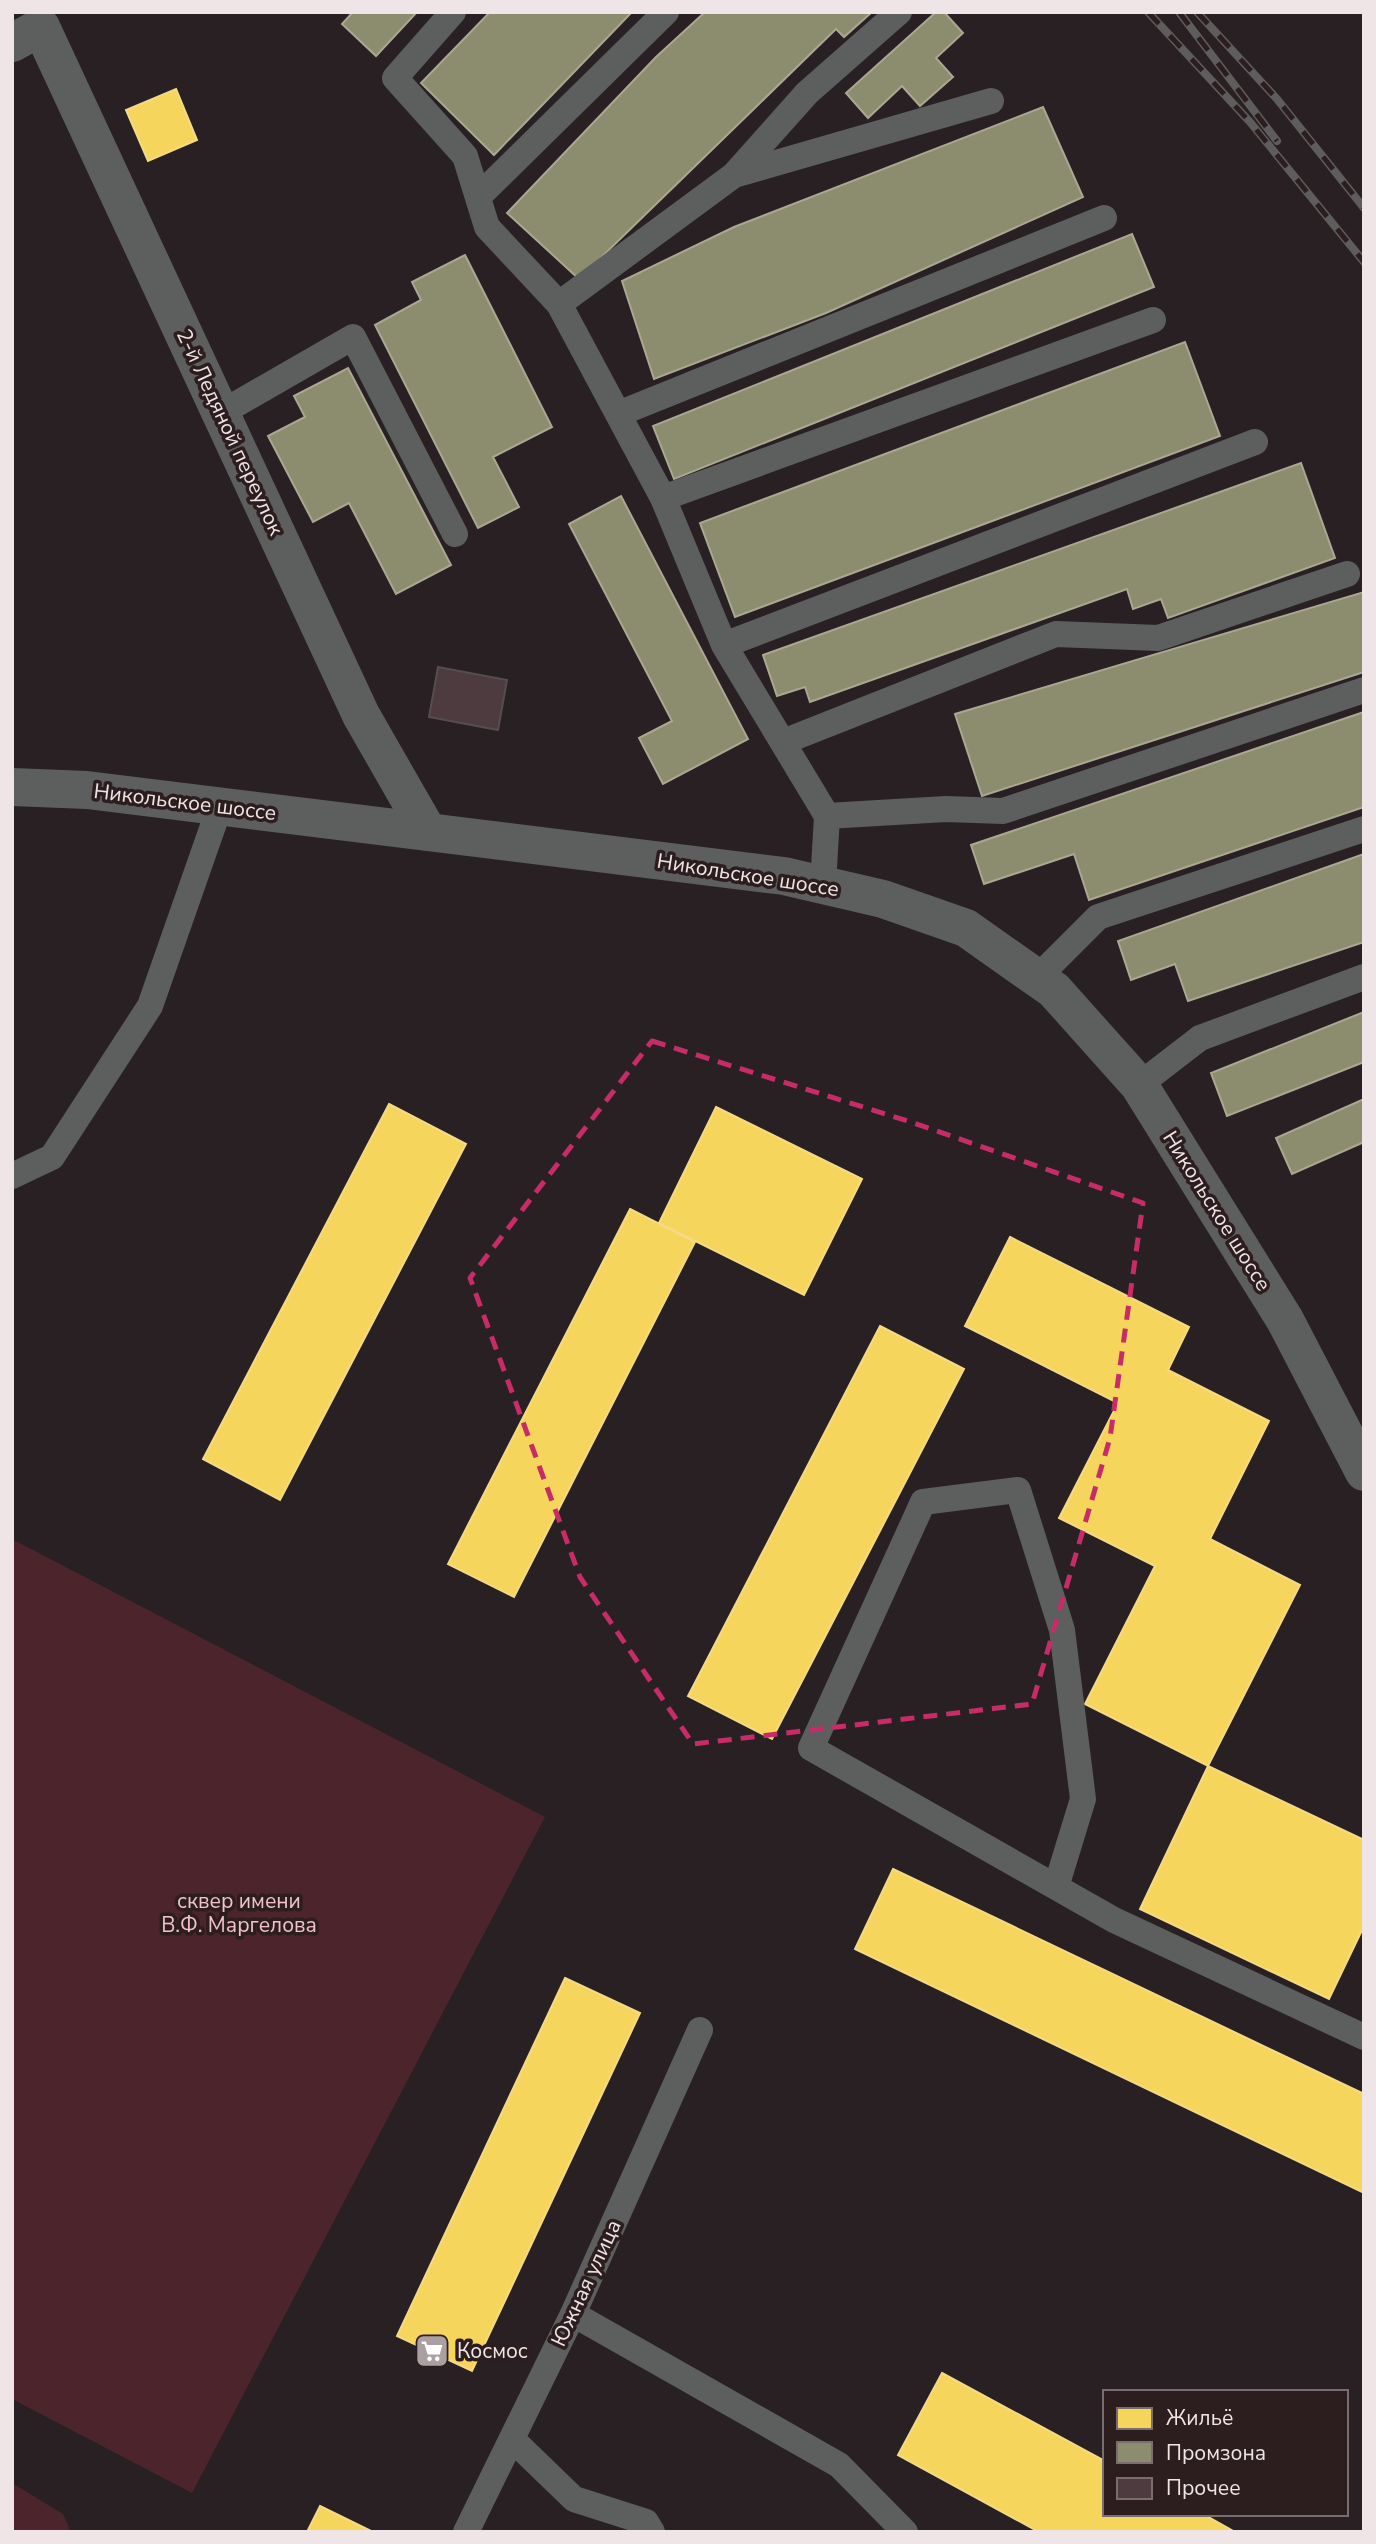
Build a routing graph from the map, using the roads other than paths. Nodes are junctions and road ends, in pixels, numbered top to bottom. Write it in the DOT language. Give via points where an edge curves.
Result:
graph roads {
  1 [pos="453,12"];
  2 [pos="666,12"];
  3 [pos="900,12"];
  4 [pos="35,28"];
  5 [pos="991,100"];
  6 [pos="734,175"];
  7 [pos="478,197"];
  8 [pos="1104,218"];
  9 [pos="558,304"];
  10 [pos="1153,320"];
  11 [pos="221,413"];
  12 [pos="618,414"];
  13 [pos="1255,442"];
  14 [pos="663,498"];
  15 [pos="456,534"];
  16 [pos="1347,574"];
  17 [pos="724,645"];
  18 [pos="1364,690"];
  19 [pos="783,742"];
  20 [pos="12,786"];
  21 [pos="220,806"];
  22 [pos="827,816"];
  23 [pos="1364,829"];
  24 [pos="428,832"];
  25 [pos="823,885"];
  26 [pos="1364,977"];
  27 [pos="1037,978"];
  28 [pos="1139,1085"];
  29 [pos="12,1176"];
  30 [pos="1364,1472"];
  31 [pos="1056,1887"];
  32 [pos="700,2030"];
  33 [pos="1364,2037"];
  34 [pos="573,2314"];
  35 [pos="512,2439"];
  36 [pos="466,2532"];
  37 [pos="652,2532"];
  38 [pos="905,2532"];
  1 -- 7 [label="lane" via="395,79 465,156"];
  2 -- 7 [label="lane"];
  3 -- 6 [label="lane" via="807,93"];
  4 -- 11 [label="street, 2-й Ледяной переулок"];
  5 -- 6 [label="lane"];
  6 -- 9 [label="lane"];
  7 -- 9 [label="lane" via="487,227"];
  8 -- 12 [label="lane"];
  9 -- 12 [label="lane"];
  10 -- 14 [label="lane"];
  11 -- 15 [label="lane" via="353,337"];
  11 -- 24 [label="street, 2-й Ледяной переулок" via="361,715"];
  12 -- 14 [label="lane"];
  13 -- 17 [label="lane"];
  14 -- 17 [label="lane"];
  16 -- 19 [label="lane" via="1158,638 1056,634"];
  17 -- 19 [label="lane"];
  18 -- 22 [label="lane" via="1003,811 946,809"];
  19 -- 22 [label="lane"];
  20 -- 21 [label="street, Никольское шоссе"];
  21 -- 24 [label="street, Никольское шоссе"];
  21 -- 29 [label="lane" via="150,1006 52,1157"];
  22 -- 25 [label="lane"];
  23 -- 27 [label="lane" via="1098,917"];
  24 -- 25 [label="street, Никольское шоссе" via="784,876"];
  25 -- 27 [label="street, Никольское шоссе" via="883,899 966,928"];
  26 -- 28 [label="lane" via="1200,1038"];
  27 -- 28 [label="street, Никольское шоссе" via="1054,990"];
  28 -- 30 [label="street, Никольское шоссе" via="1285,1320"];
  31 -- 31 [label="lane" via="811,1748 923,1502 1018,1490 1062,1630 1083,1799"];
  31 -- 33 [label="lane" via="1114,1920"];
  32 -- 34 [label="lane, Южная улица"];
  34 -- 35 [label="lane, Южная улица"];
  34 -- 38 [label="lane" via="839,2465"];
  35 -- 36 [label="lane, Южная улица"];
  35 -- 37 [label="lane" via="574,2499 646,2522"];
}
